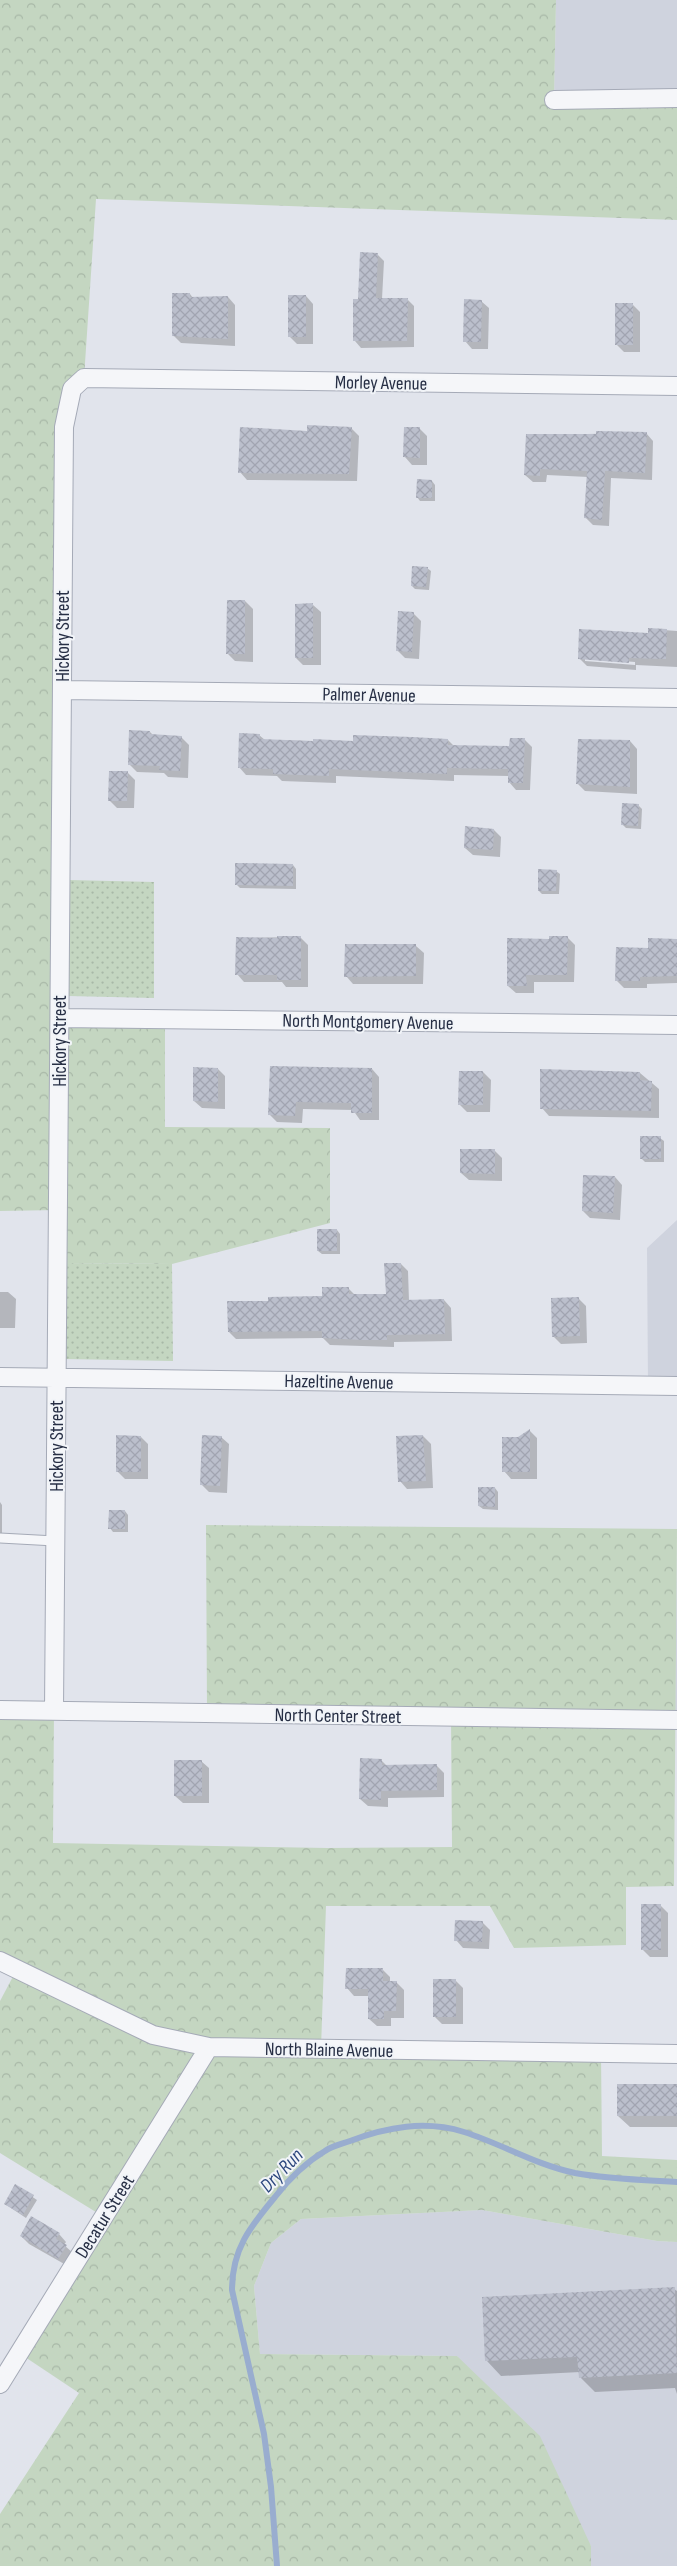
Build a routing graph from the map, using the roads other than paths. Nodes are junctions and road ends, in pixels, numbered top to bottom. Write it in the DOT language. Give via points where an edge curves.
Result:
graph roads {
  1 [pos="677,98"];
  2 [pos="554,100"];
  3 [pos="84,378"];
  4 [pos="677,386"];
  5 [pos="62,690"];
  6 [pos="677,698"];
  7 [pos="60,1018"];
  8 [pos="677,1025"];
  9 [pos="0,1377"];
  10 [pos="56,1378"];
  11 [pos="677,1386"];
  12 [pos="0,1538"];
  13 [pos="56,1540"];
  14 [pos="0,1710"];
  15 [pos="54,1711"];
  16 [pos="677,1720"];
  17 [pos="0,1961"];
  18 [pos="209,2047"];
  19 [pos="677,2054"];
  20 [pos="0,2384"];
  1 -- 2 [label="street"];
  3 -- 4 [label="street, Morley Avenue"];
  3 -- 5 [label="street, Hickory Street" via="72,389 64,427"];
  5 -- 6 [label="street, Palmer Avenue"];
  5 -- 7 [label="street, Hickory Street"];
  7 -- 8 [label="street, North Montgomery Avenue"];
  7 -- 10 [label="street, Hickory Street"];
  9 -- 10 [label="street, Hazeltine Avenue"];
  10 -- 11 [label="street, Hazeltine Avenue"];
  10 -- 13 [label="street, Hickory Street"];
  12 -- 13 [label="lane"];
  13 -- 15 [label="street, Hickory Street"];
  14 -- 15 [label="street, North Center Street"];
  15 -- 16 [label="street, North Center Street"];
  17 -- 18 [label="street, North Blaine Avenue" via="153,2035"];
  18 -- 19 [label="street, North Blaine Avenue"];
  18 -- 20 [label="street, Decatur Street"];
}
